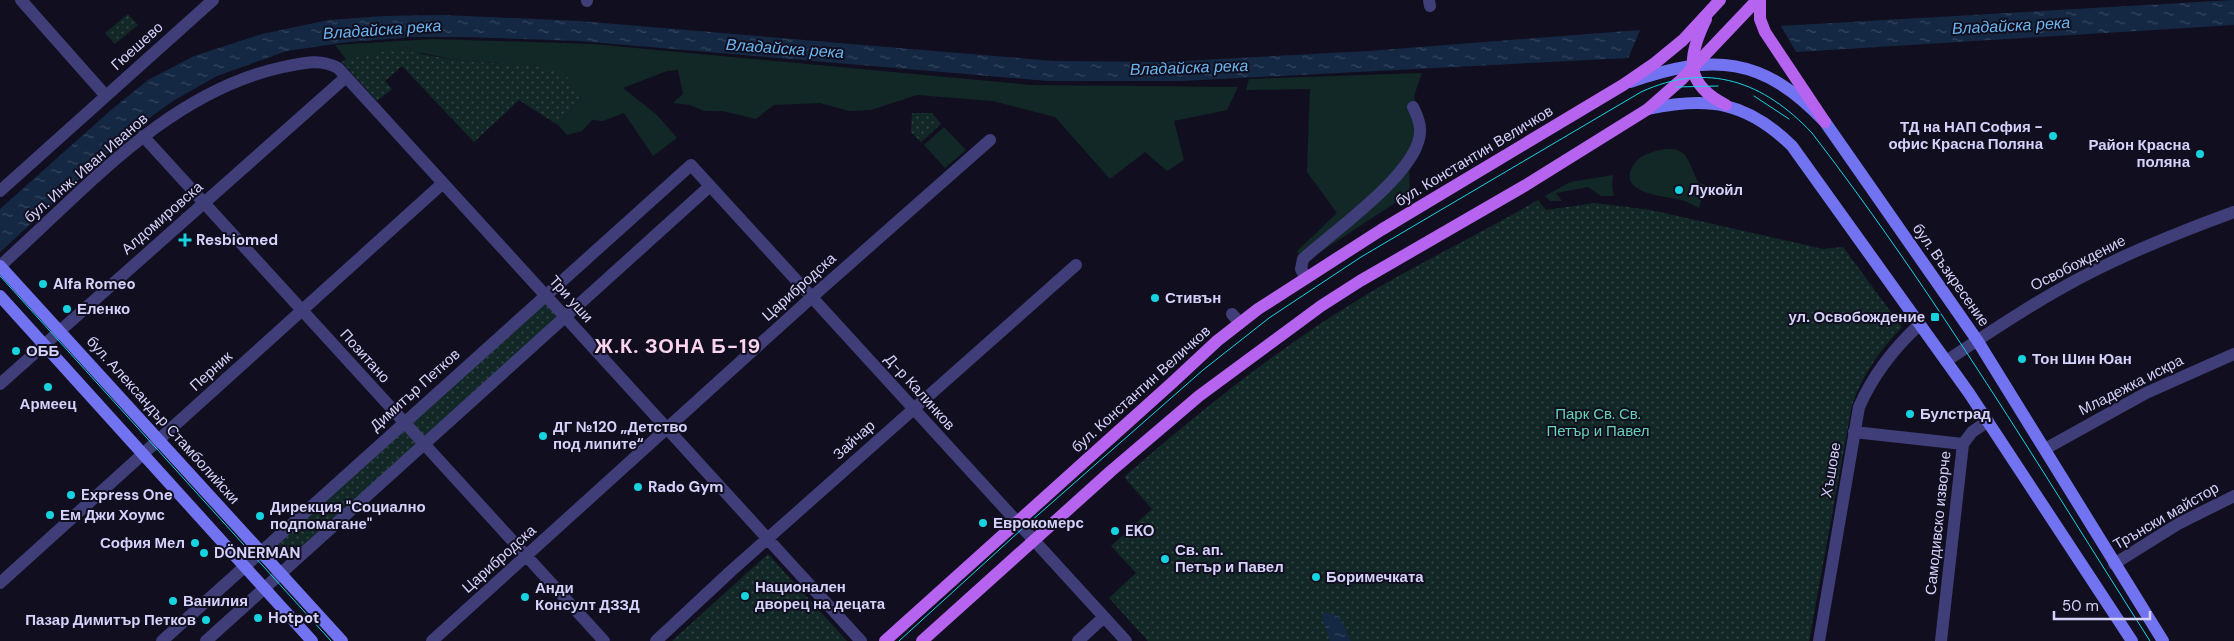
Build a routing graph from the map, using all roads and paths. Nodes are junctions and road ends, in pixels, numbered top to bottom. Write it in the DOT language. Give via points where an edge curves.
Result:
graph roads {
  1 [pos="21,0"];
  2 [pos="212,0"];
  3 [pos="1759,0"];
  4 [pos="1717,3"];
  5 [pos="1694,65"];
  6 [pos="342,72"];
  7 [pos="1623,85"];
  8 [pos="106,96"];
  9 [pos="1726,105"];
  10 [pos="1413,107"];
  11 [pos="1648,109"];
  12 [pos="1825,122"];
  13 [pos="143,136"];
  14 [pos="990,140"];
  15 [pos="691,165"];
  16 [pos="443,183"];
  17 [pos="710,186"];
  18 [pos="0,191"];
  19 [pos="204,203"];
  20 [pos="2234,212"];
  21 [pos="1076,265"];
  22 [pos="0,266"];
  23 [pos="1306,278"];
  24 [pos="545,295"];
  25 [pos="0,296"];
  26 [pos="812,297"];
  27 [pos="302,310"];
  28 [pos="564,316"];
  29 [pos="1920,324"];
  30 [pos="60,330"];
  31 [pos="1977,340"];
  32 [pos="44,344"];
  33 [pos="2234,354"];
  34 [pos="1946,361"];
  35 [pos="0,384"];
  36 [pos="913,409"];
  37 [pos="1988,421"];
  38 [pos="404,422"];
  39 [pos="666,429"];
  40 [pos="1854,432"];
  41 [pos="159,440"];
  42 [pos="423,443"];
  43 [pos="1963,444"];
  44 [pos="2045,449"];
  45 [pos="143,454"];
  46 [pos="2234,496"];
  47 [pos="1016,522"];
  48 [pos="767,539"];
  49 [pos="1033,541"];
  50 [pos="260,551"];
  51 [pos="526,556"];
  52 [pos="2114,564"];
  53 [pos="244,566"];
  54 [pos="280,573"];
  55 [pos="0,583"];
  56 [pos="264,588"];
  57 [pos="1104,617"];
  58 [pos="162,641"];
  59 [pos="206,641"];
  60 [pos="312,641"];
  61 [pos="342,641"];
  62 [pos="432,641"];
  63 [pos="604,641"];
  64 [pos="656,641"];
  65 [pos="861,641"];
  66 [pos="885,641"];
  67 [pos="922,641"];
  68 [pos="1078,641"];
  69 [pos="1126,641"];
  70 [pos="1819,641"];
  71 [pos="1941,641"];
  72 [pos="2132,641"];
  73 [pos="2163,641"];
  1 -- 8 [label="street"];
  2 -- 8 [label="street, Гюешево"];
  3 -- 5 [label="main road"];
  3 -- 12 [label="main road" via="1760,19 1765,32"];
  4 -- 5 [label="main road" via="1699,37 1693,56"];
  4 -- 7 [label="main road, бул. Константин Величков" via="1668,53"];
  5 -- 7 [label="main road, бул. Възкресение"];
  5 -- 9 [label="main road" via="1694,78 1699,85"];
  5 -- 11 [label="main road"];
  5 -- 12 [label="main road, бул. Възкресение" via="1724,64 1771,78"];
  6 -- 13 [label="street, бул. Инж. Иван Иванов" via="328,62 317,61 261,72 209,95"];
  6 -- 16 [label="street, Три уши"];
  6 -- 19 [label="street, Алдомировска"];
  7 -- 23 [label="main road, бул. Константин Величков"];
  8 -- 18 [label="street"];
  9 -- 11 [label="main road" via="1682,104"];
  9 -- 29 [label="main road" via="1761,119 1792,146"];
  10 -- 23 [label="street" via="1420,128 1411,158 1394,179 1303,259 1301,269"];
  11 -- 49 [label="main road" via="1321,306 1199,396"];
  12 -- 31 [label="main road, бул. Възкресение"];
  13 -- 19 [label="street, Позитано"];
  13 -- 22 [label="street, бул. Инж. Иван Иванов"];
  14 -- 26 [label="street, Царибродска"];
  15 -- 17 [label="street, Д-р Калинков"];
  15 -- 24 [label="street, Димитър Петков"];
  16 -- 24 [label="street, Три уши"];
  16 -- 27 [label="street, Перник"];
  17 -- 26 [label="street, Д-р Калинков"];
  17 -- 28 [label="street"];
  19 -- 27 [label="street, Позитано"];
  19 -- 30 [label="street, Алдомировска"];
  20 -- 31 [label="street, Освобождение" via="2157,242 2081,278"];
  21 -- 36 [label="street, Зайчар"];
  22 -- 30 [label="main road, бул. Александър Стамболийски"];
  23 -- 47 [label="main road, бул. Константин Величков" via="1236,318 1173,382"];
  24 -- 28 [label="street, Три уши"];
  24 -- 38 [label="street, Димитър Петков"];
  25 -- 32 [label="main road"];
  26 -- 36 [label="street, Д-р Калинков"];
  26 -- 39 [label="street, Царибродска"];
  27 -- 38 [label="street, Позитано"];
  27 -- 41 [label="street, Перник"];
  28 -- 39 [label="street, Три уши"];
  28 -- 42 [label="street"];
  29 -- 34 [label="main road"];
  29 -- 40 [label="street, Хъшове" via="1899,344 1873,379 1859,408"];
  30 -- 32 [label="street, Алдомировска"];
  30 -- 41 [label="main road, бул. Александър Стамболийски"];
  31 -- 34 [label="street, Освобождение"];
  31 -- 44 [label="main road, бул. Възкресение"];
  32 -- 35 [label="street, Алдомировска"];
  32 -- 45 [label="main road"];
  33 -- 44 [label="street, Младежка искра" via="2146,393"];
  34 -- 37 [label="main road"];
  36 -- 47 [label="street, Д-р Калинков"];
  36 -- 48 [label="street, Зайчар"];
  37 -- 43 [label="street, Самодивско изворче" via="1972,432"];
  37 -- 72 [label="main road"];
  38 -- 42 [label="street, Позитано"];
  38 -- 50 [label="street, Димитър Петков"];
  39 -- 48 [label="street, Три уши"];
  39 -- 51 [label="street, Царибродска"];
  40 -- 43 [label="street"];
  40 -- 70 [label="street, Хъшове"];
  41 -- 45 [label="street, Перник"];
  41 -- 50 [label="main road, бул. Александър Стамболийски"];
  42 -- 51 [label="street, Позитано"];
  42 -- 54 [label="street"];
  43 -- 71 [label="street, Самодивско изворче"];
  44 -- 52 [label="main road, бул. Възкресение"];
  45 -- 53 [label="main road"];
  45 -- 55 [label="street, Перник"];
  46 -- 52 [label="street, Трънски майстор" via="2178,524"];
  47 -- 49 [label="street, Д-р Калинков"];
  47 -- 66 [label="main road, бул. Константин Величков"];
  48 -- 64 [label="street, Зайчар"];
  48 -- 65 [label="street, Три уши"];
  49 -- 57 [label="street, Д-р Калинков"];
  49 -- 67 [label="main road"];
  50 -- 53 [label="street, Димитър Петков"];
  50 -- 54 [label="main road, бул. Александър Стамболийски"];
  51 -- 62 [label="street, Царибродска"];
  51 -- 63 [label="street, Позитано"];
  52 -- 73 [label="main road, бул. Възкресение"];
  53 -- 56 [label="main road"];
  53 -- 58 [label="street, Димитър Петков"];
  54 -- 56 [label="street"];
  54 -- 61 [label="main road, бул. Александър Стамболийски"];
  56 -- 59 [label="street"];
  56 -- 60 [label="main road"];
  57 -- 68 [label="street"];
  57 -- 69 [label="street, Д-р Калинков"];
}
